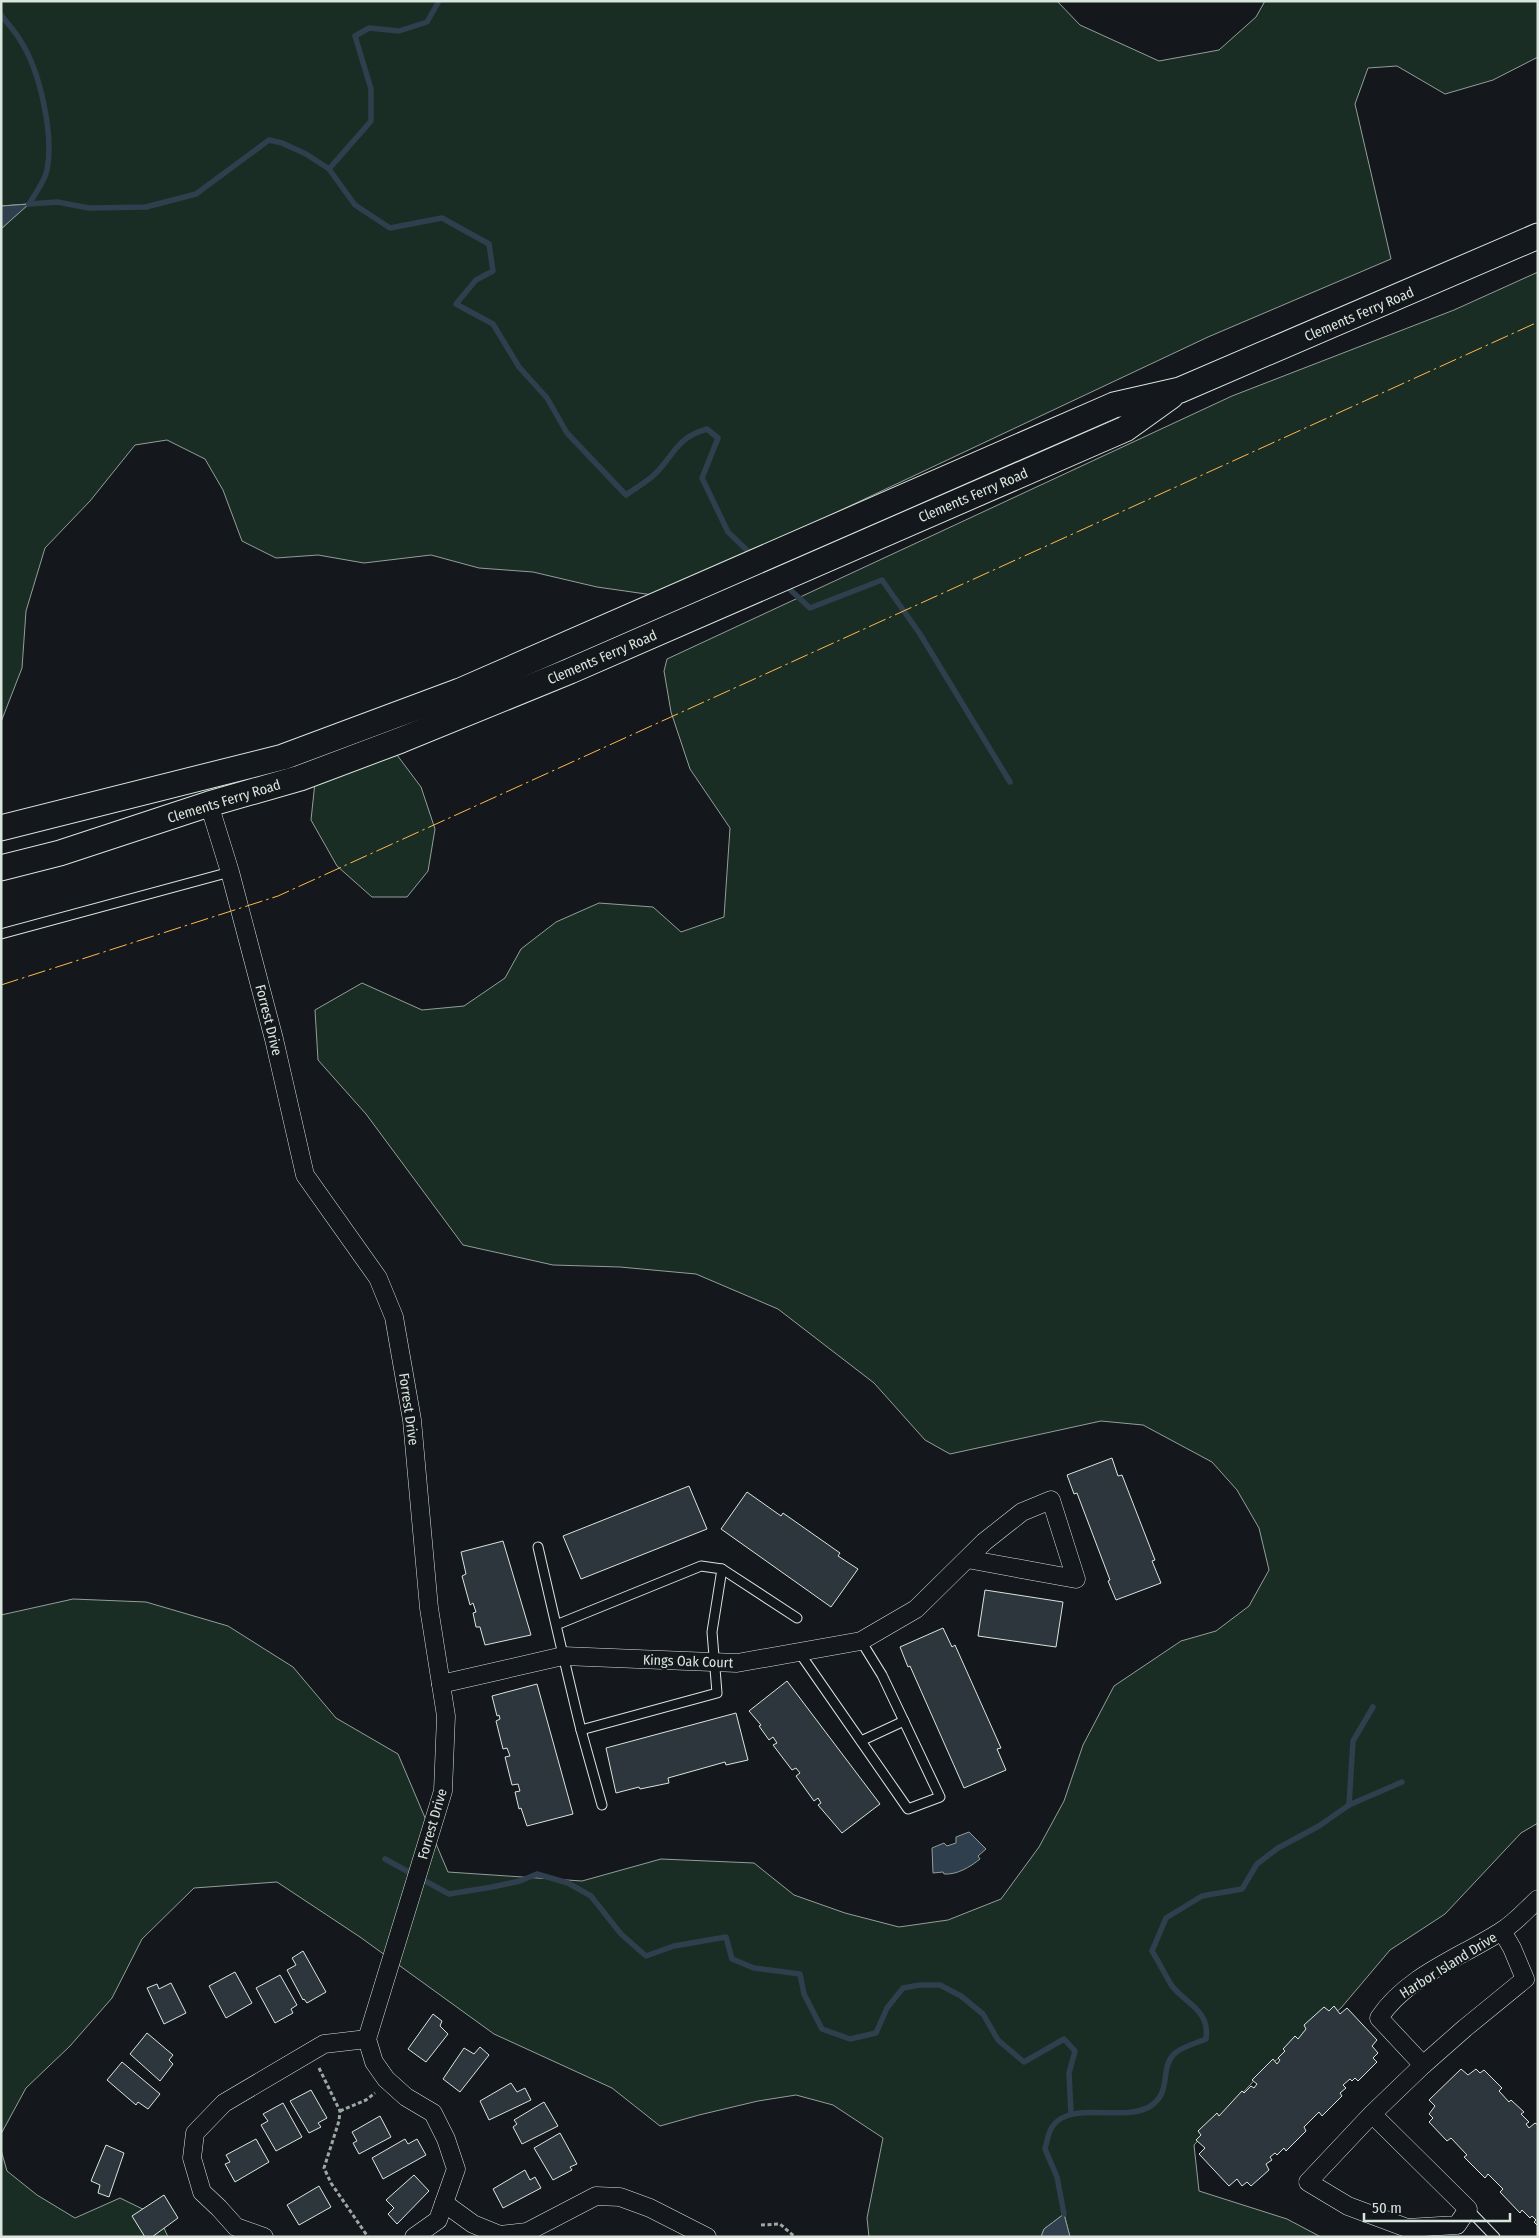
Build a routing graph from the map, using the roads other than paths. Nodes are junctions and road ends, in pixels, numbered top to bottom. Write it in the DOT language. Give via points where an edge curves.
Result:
graph roads {
  1 [pos="1538,236"];
  2 [pos="1180,390"];
  3 [pos="210,804"];
  4 [pos="1,828"];
  5 [pos="1,868"];
  6 [pos="230,872"];
  7 [pos="1,934"];
  8 [pos="538,1547"];
  9 [pos="967,1559"];
  10 [pos="722,1569"];
  11 [pos="797,1618"];
  12 [pos="556,1625"];
  13 [pos="861,1641"];
  14 [pos="799,1652"];
  15 [pos="563,1656"];
  16 [pos="714,1662"];
  17 [pos="441,1684"];
  18 [pos="904,1721"];
  19 [pos="581,1730"];
  20 [pos="860,1741"];
  21 [pos="602,1805"];
  22 [pos="1538,1899"];
  23 [pos="1502,1931"];
  24 [pos="367,2039"];
  25 [pos="1423,2065"];
  26 [pos="1372,2114"];
  27 [pos="444,2203"];
  28 [pos="1468,2210"];
  29 [pos="419,2235"];
  30 [pos="264,2237"];
  31 [pos="707,2237"];
  32 [pos="1495,2237"];
  1 -- 2 [label="main road, Clements Ferry Road"];
  2 -- 3 [label="main road, Clements Ferry Road" via="1126,429 570,671 300,778"];
  2 -- 4 [label="main road, Clements Ferry Road" via="1114,405 460,690 283,757"];
  3 -- 5 [label="main road, Clements Ferry Road" via="60,853"];
  3 -- 6 [label="street, Forrest Drive"];
  6 -- 7 [label="lane"];
  6 -- 17 [label="street, Forrest Drive" via="274,1039 305,1175 378,1278 394,1317 412,1420 429,1608"];
  8 -- 12 [label="lane"];
  9 -- 9 [label="street, Kings Oak Court" via="1022,1512 1051,1500 1076,1579"];
  9 -- 13 [label="street, Kings Oak Court" via="916,1609"];
  10 -- 11 [label="lane"];
  10 -- 12 [label="lane" via="701,1566"];
  10 -- 16 [label="lane" via="712,1632"];
  12 -- 15 [label="lane"];
  13 -- 14 [label="street, Kings Oak Court"];
  13 -- 18 [label="lane"];
  14 -- 16 [label="street, Kings Oak Court" via="737,1663"];
  14 -- 20 [label="lane"];
  15 -- 16 [label="street, Kings Oak Court"];
  15 -- 17 [label="street, Kings Oak Court"];
  15 -- 19 [label="lane"];
  16 -- 19 [label="lane" via="717,1693"];
  17 -- 24 [label="street, Forrest Drive" via="446,1716 443,1791"];
  18 -- 20 [label="lane"];
  18 -- 20 [label="lane" via="940,1797 908,1809"];
  19 -- 21 [label="lane"];
  22 -- 23 [label="street, Harbor Island Drive"];
  23 -- 25 [label="street, Harbor Island Drive" via="1525,1979"];
  23 -- 25 [label="street, Harbor Island Drive" via="1415,1983 1390,2002 1379,2018"];
  24 -- 27 [label="street" via="374,2062 386,2079 406,2097 433,2113 446,2139 456,2169"];
  24 -- 30 [label="street" via="324,2044 224,2103 195,2134 192,2158 202,2192 236,2227"];
  25 -- 26 [label="street, Harbor Island Drive"];
  26 -- 28 [label="street"];
  26 -- 28 [label="street, Harbor Island Drive" via="1308,2182 1348,2206 1408,2228 1457,2224"];
  27 -- 29 [label="street" via="438,2220"];
  27 -- 31 [label="street" via="473,2224 500,2235 526,2232 596,2196 620,2197 650,2208"];
  28 -- 32 [label="lane"];
}
